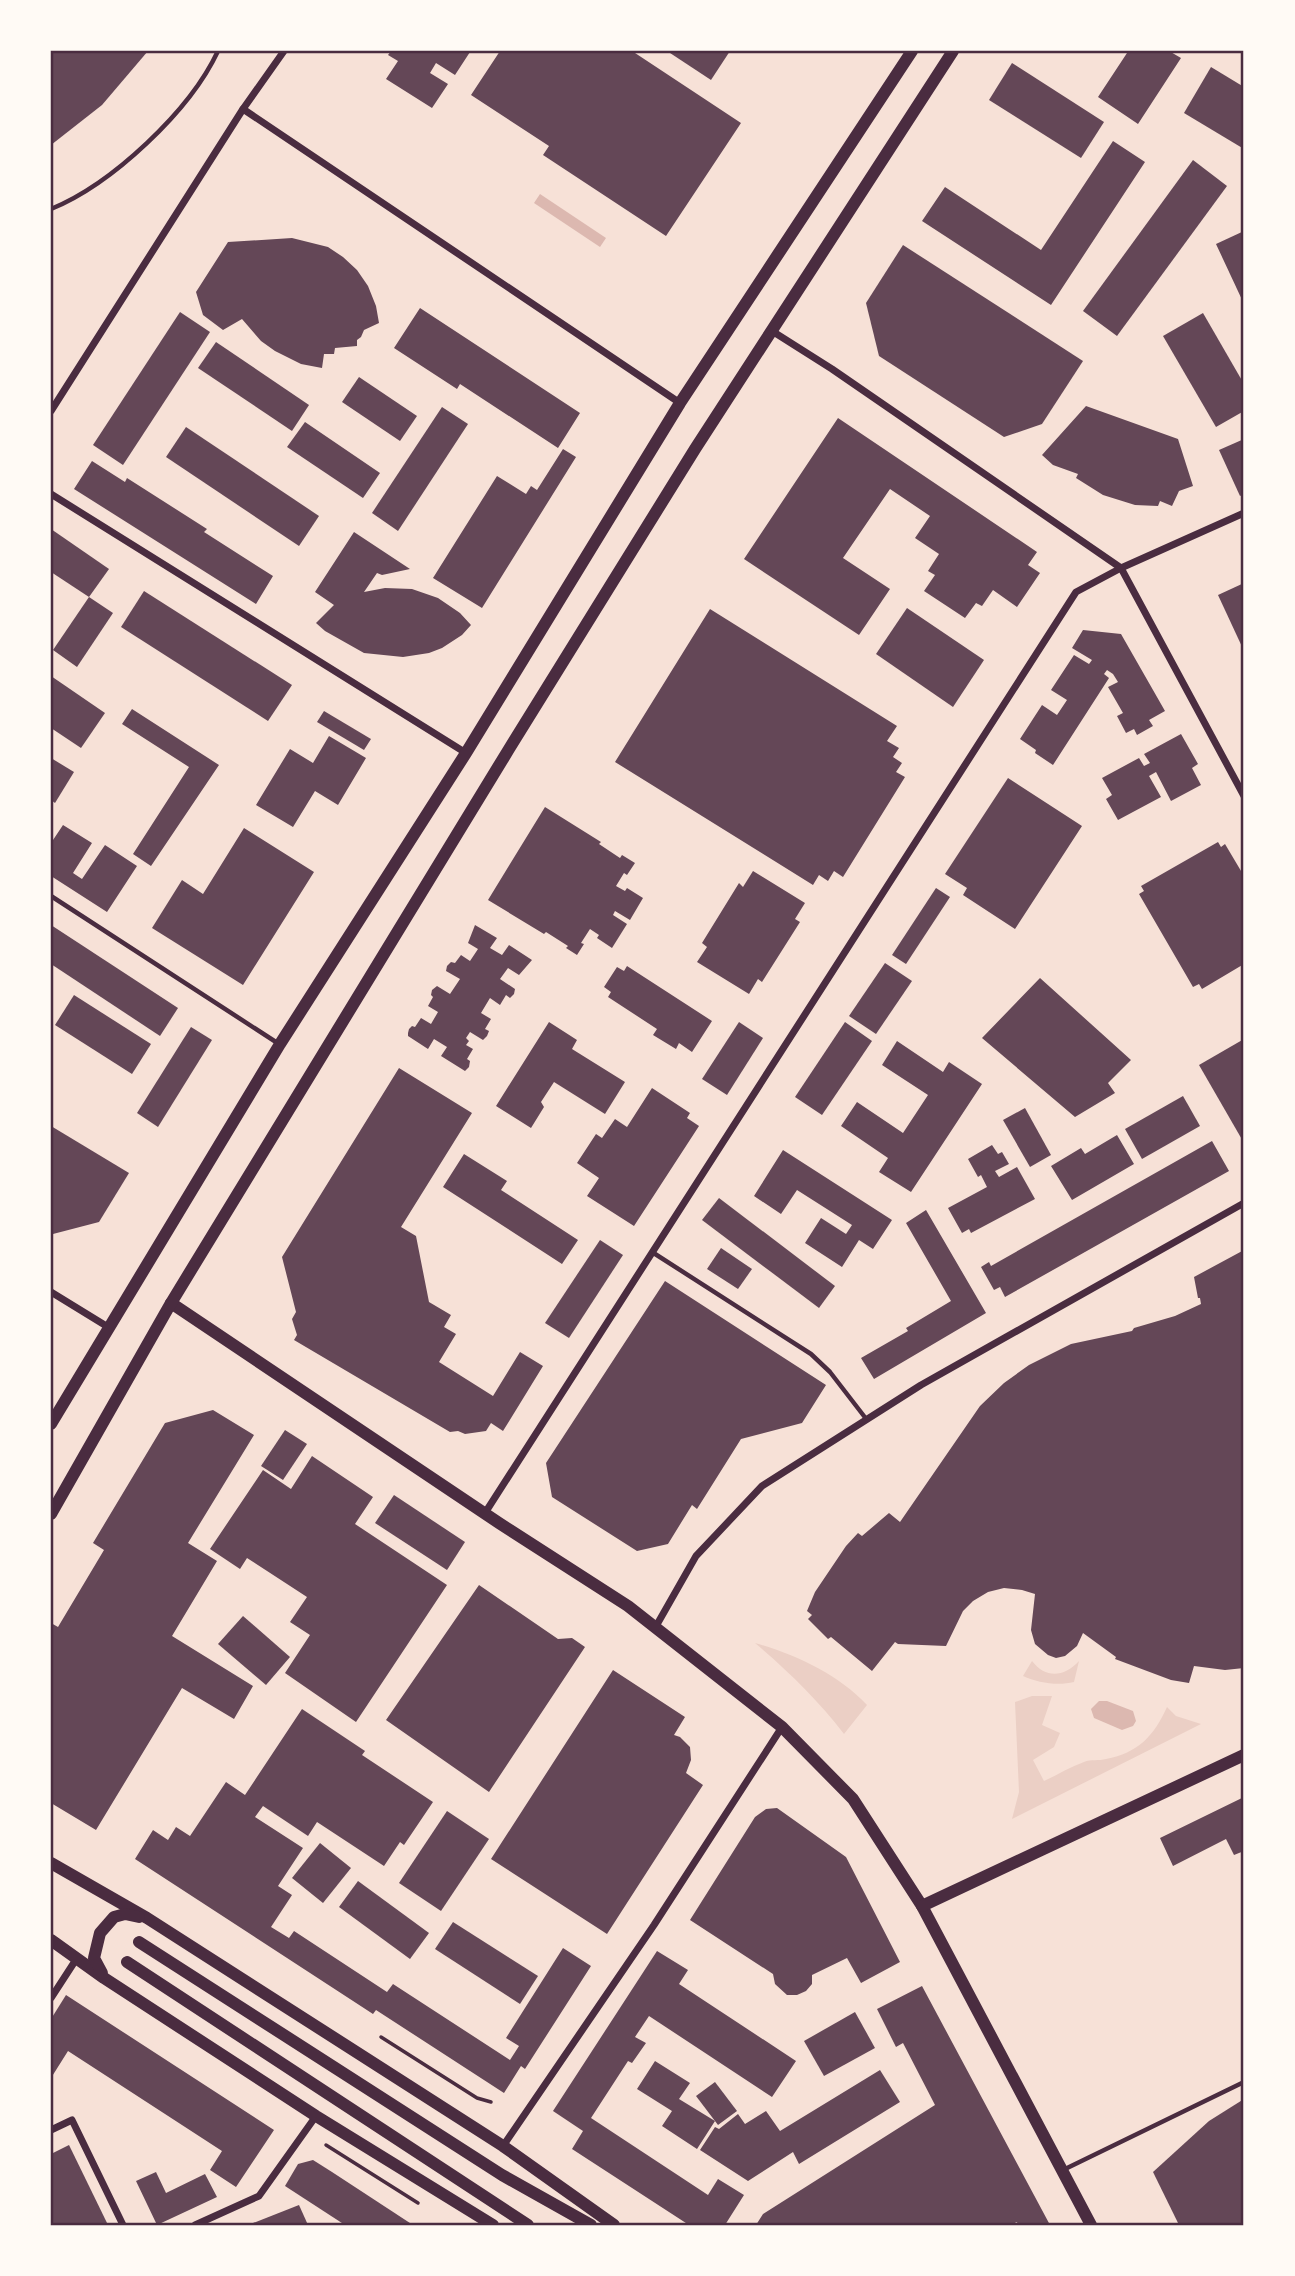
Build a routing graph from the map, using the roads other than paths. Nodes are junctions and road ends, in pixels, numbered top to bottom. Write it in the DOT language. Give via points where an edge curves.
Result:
graph roads {
  1 [pos="218,51"];
  2 [pos="284,51"];
  3 [pos="912,51"];
  4 [pos="953,51"];
  5 [pos="243,109"];
  6 [pos="51,209"];
  7 [pos="772,331"];
  8 [pos="681,403"];
  9 [pos="51,411"];
  10 [pos="51,494"];
  11 [pos="1244,513"];
  12 [pos="1121,568"];
  13 [pos="466,753"];
  14 [pos="1244,796"];
  15 [pos="51,896"];
  16 [pos="280,1044"];
  17 [pos="1244,1203"];
  18 [pos="652,1252"];
  19 [pos="51,1292"];
  20 [pos="171,1303"];
  21 [pos="108,1327"];
  22 [pos="867,1420"];
  23 [pos="51,1424"];
  24 [pos="485,1513"];
  25 [pos="51,1514"];
  26 [pos="655,1628"];
  27 [pos="782,1727"];
  28 [pos="1244,1755"];
  29 [pos="51,1863"];
  30 [pos="922,1906"];
  31 [pos="146,1918"];
  32 [pos="51,1940"];
  33 [pos="139,1942"];
  34 [pos="77,1957"];
  35 [pos="127,1962"];
  36 [pos="104,1978"];
  37 [pos="51,1998"];
  38 [pos="1244,2082"];
  39 [pos="316,2116"];
  40 [pos="51,2130"];
  41 [pos="503,2146"];
  42 [pos="1062,2171"];
  43 [pos="123,2225"];
  44 [pos="195,2225"];
  45 [pos="493,2225"];
  46 [pos="528,2225"];
  47 [pos="591,2225"];
  48 [pos="614,2225"];
  49 [pos="1091,2225"];
  1 -- 6 [label="lane" via="173,117 123,165"];
  2 -- 5 [label="street"];
  3 -- 8 [label="main road"];
  4 -- 7 [label="main road"];
  5 -- 8 [label="street"];
  5 -- 9 [label="street"];
  7 -- 12 [label="street"];
  7 -- 20 [label="main road" via="509,749"];
  8 -- 13 [label="main road"];
  10 -- 13 [label="street"];
  11 -- 12 [label="street"];
  12 -- 14 [label="street"];
  12 -- 18 [label="street" via="1076,592"];
  13 -- 16 [label="main road"];
  15 -- 16 [label="lane"];
  16 -- 21 [label="main road"];
  17 -- 22 [label="street"];
  18 -- 22 [label="lane" via="811,1354"];
  18 -- 24 [label="street"];
  19 -- 21 [label="street"];
  20 -- 24 [label="main road"];
  20 -- 25 [label="main road"];
  21 -- 23 [label="main road"];
  22 -- 26 [label="street" via="762,1486 696,1556"];
  24 -- 26 [label="main road"];
  26 -- 27 [label="main road"];
  27 -- 30 [label="main road" via="853,1799"];
  27 -- 41 [label="street"];
  28 -- 30 [label="main road"];
  29 -- 31 [label="main road"];
  30 -- 42 [label="main road"];
  31 -- 36 [label="main road" via="114,1917 100,1933 94,1958"];
  31 -- 41 [label="main road"];
  32 -- 34 [label="main road"];
  33 -- 47 [label="main road" via="502,2175"];
  34 -- 36 [label="main road"];
  34 -- 37 [label="street"];
  35 -- 46 [label="main road"];
  36 -- 39 [label="main road"];
  38 -- 42 [label="lane"];
  39 -- 44 [label="street" via="259,2196"];
  39 -- 45 [label="main road"];
  40 -- 43 [label="street" via="72,2120"];
  41 -- 48 [label="main road"];
  42 -- 49 [label="main road"];
}
